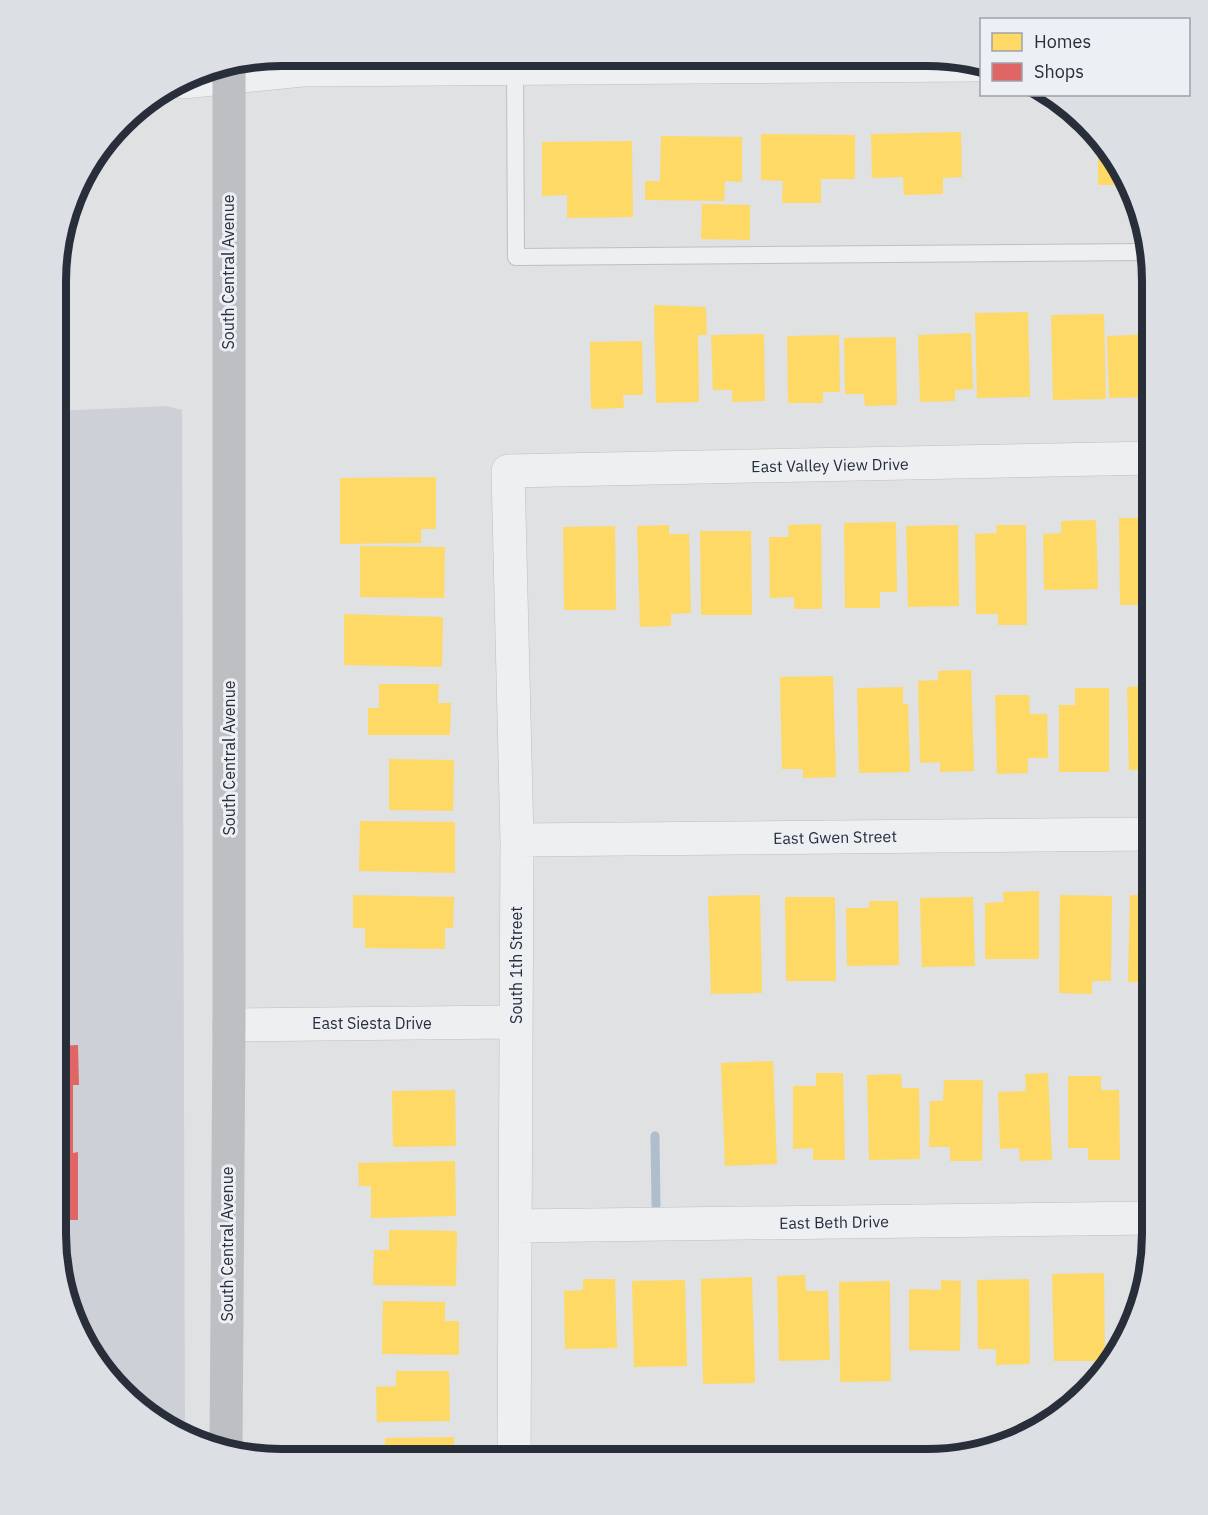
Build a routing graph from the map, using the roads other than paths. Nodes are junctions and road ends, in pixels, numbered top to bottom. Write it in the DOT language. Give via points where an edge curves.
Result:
graph roads {
  1 [pos="459,66"];
  2 [pos="498,66"];
  3 [pos="239,70"];
  4 [pos="229,72"];
  5 [pos="1140,252"];
  6 [pos="1142,458"];
  7 [pos="508,471"];
  8 [pos="1142,834"];
  9 [pos="517,840"];
  10 [pos="516,1022"];
  11 [pos="229,1025"];
  12 [pos="1142,1218"];
  13 [pos="515,1226"];
  14 [pos="226,1442"];
  15 [pos="514,1449"];
  1 -- 3 [label="street"];
  2 -- 5 [label="lane" via="516,257"];
  4 -- 11 [label="main road, South Central Avenue"];
  6 -- 7 [label="street, East Valley View Drive"];
  7 -- 9 [label="street, South 1th Street"];
  8 -- 9 [label="street, East Gwen Street"];
  9 -- 10 [label="street, South 1th Street"];
  10 -- 11 [label="street, East Siesta Drive"];
  10 -- 13 [label="street, South 1th Street"];
  11 -- 14 [label="main road, South Central Avenue"];
  12 -- 13 [label="street, East Beth Drive"];
  13 -- 15 [label="street, South 1th Street"];
}
